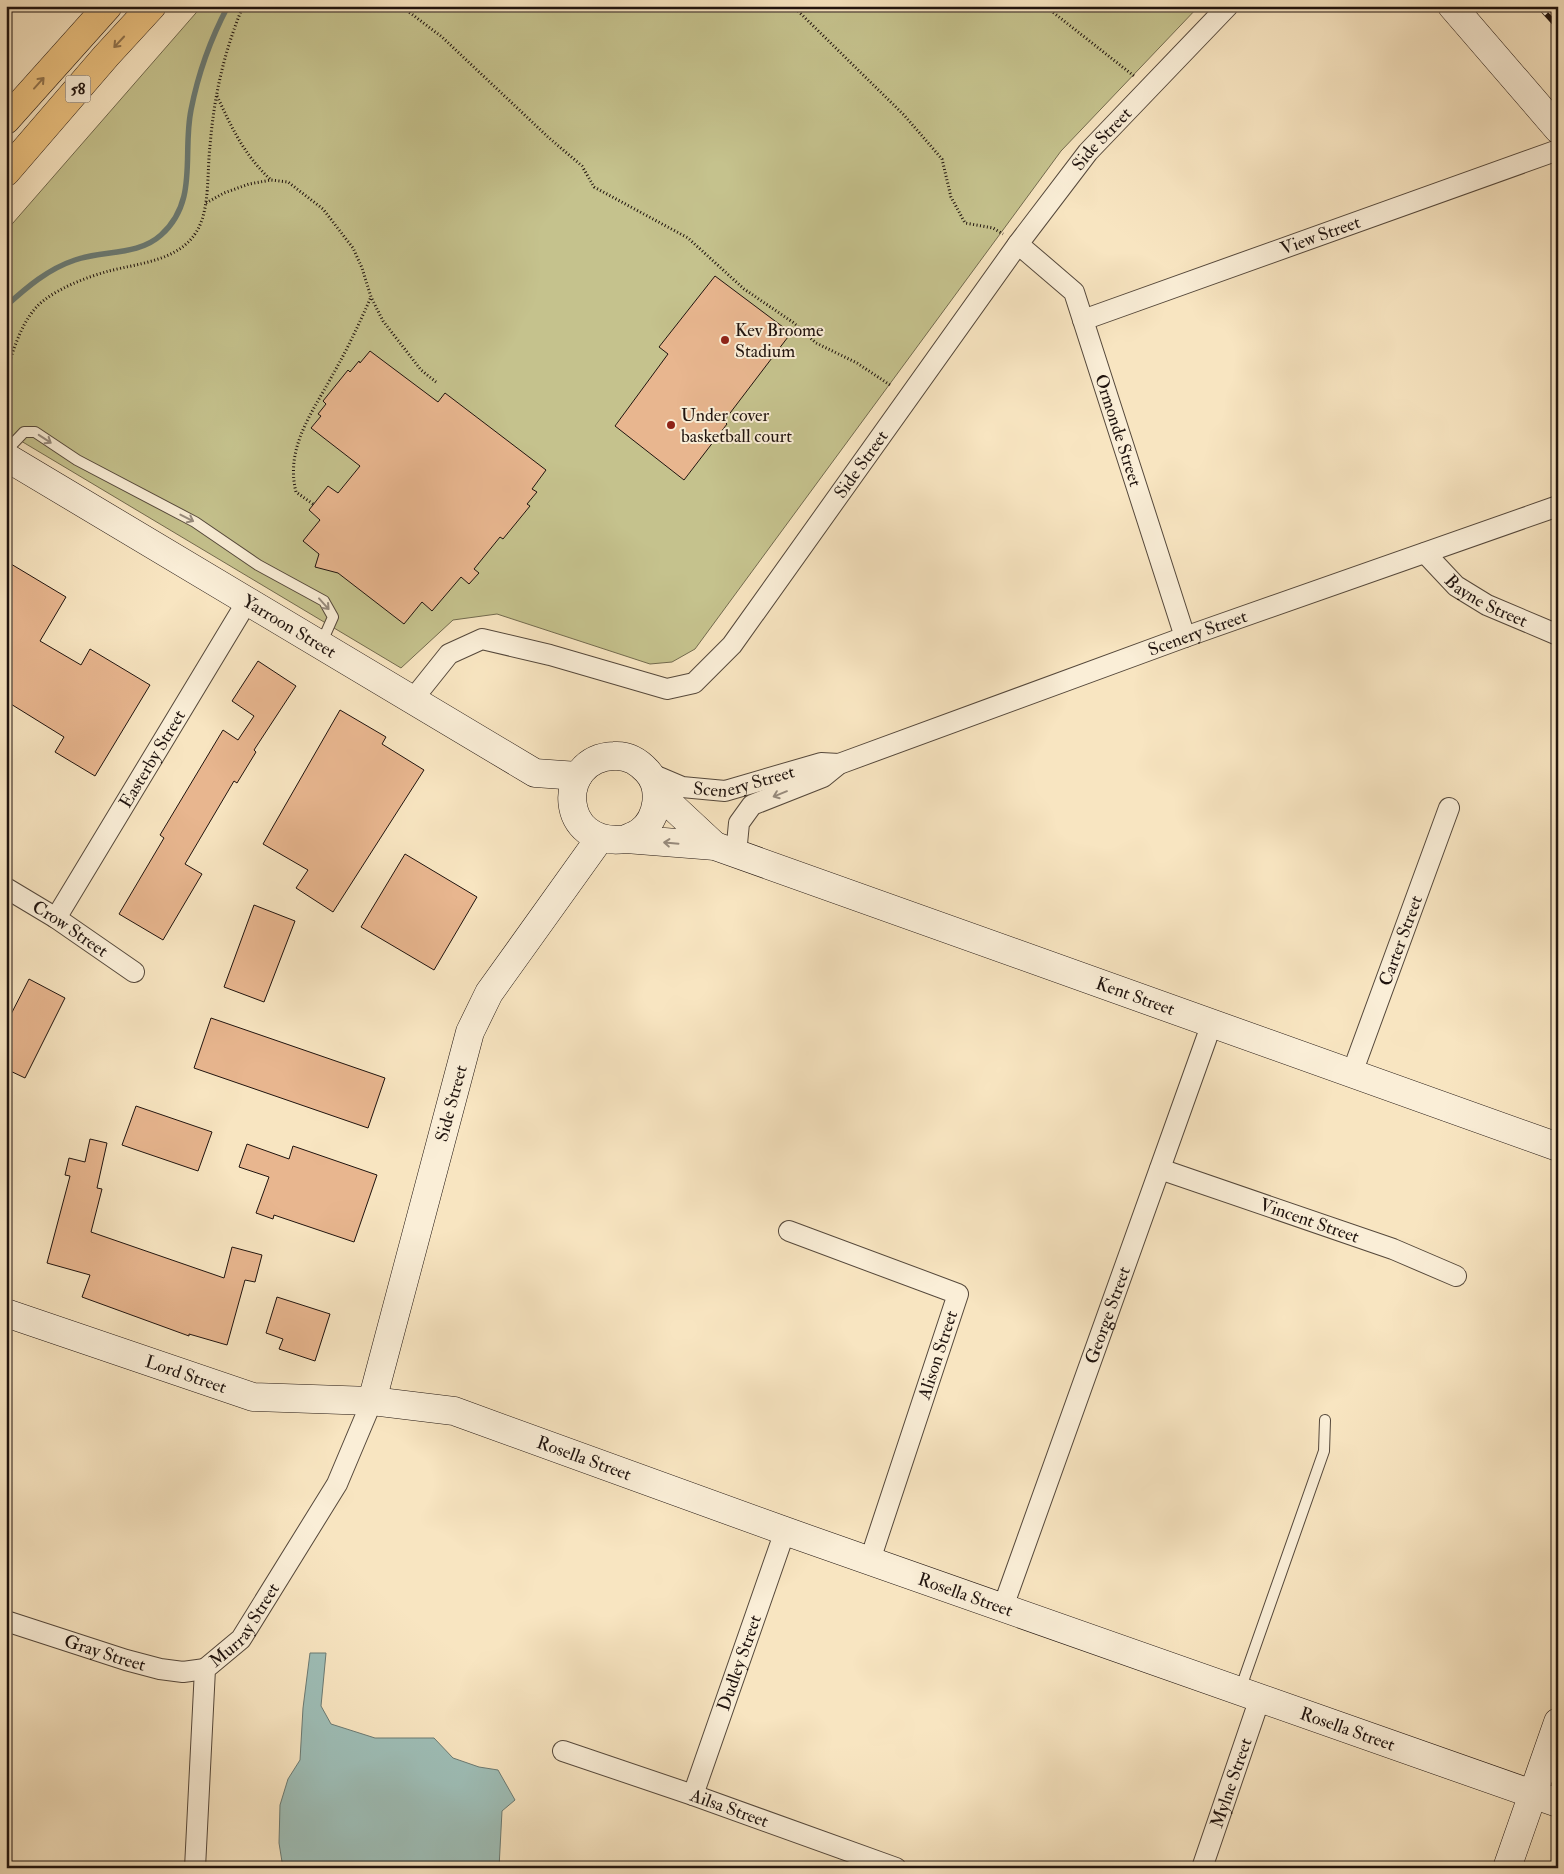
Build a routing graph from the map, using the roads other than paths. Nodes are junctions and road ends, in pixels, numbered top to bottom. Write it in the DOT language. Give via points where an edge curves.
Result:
graph roads {
  1 [pos="108,6"];
  2 [pos="152,6"];
  3 [pos="1228,6"];
  4 [pos="1452,6"];
  5 [pos="6,120"];
  6 [pos="1558,129"];
  7 [pos="1558,150"];
  8 [pos="6,172"];
  9 [pos="1018,244"];
  10 [pos="1083,320"];
  11 [pos="6,451"];
  12 [pos="6,457"];
  13 [pos="1558,506"];
  14 [pos="1425,552"];
  15 [pos="248,600"];
  16 [pos="1558,635"];
  17 [pos="1185,637"];
  18 [pos="321,644"];
  19 [pos="414,699"];
  20 [pos="839,764"];
  21 [pos="578,776"];
  22 [pos="653,782"];
  23 [pos="1449,808"];
  24 [pos="613,839"];
  25 [pos="726,850"];
  26 [pos="6,888"];
  27 [pos="56,918"];
  28 [pos="134,972"];
  29 [pos="1212,1023"];
  30 [pos="1352,1073"];
  31 [pos="1558,1147"];
  32 [pos="1160,1169"];
  33 [pos="789,1231"];
  34 [pos="1456,1276"];
  35 [pos="6,1313"];
  36 [pos="372,1401"];
  37 [pos="1325,1420"];
  38 [pos="785,1531"];
  39 [pos="870,1560"];
  40 [pos="1002,1607"];
  41 [pos="6,1621"];
  42 [pos="205,1669"];
  43 [pos="1250,1694"];
  44 [pos="1558,1722"];
  45 [pos="563,1751"];
  46 [pos="1532,1794"];
  47 [pos="693,1795"];
  48 [pos="1558,1803"];
  49 [pos="195,1868"];
  50 [pos="896,1868"];
  51 [pos="1202,1868"];
  52 [pos="1507,1868"];
  5 -- 1 [label="main road, 58, one-way"];
  2 -- 8 [label="main road, 58, one-way"];
  3 -- 9 [label="street, Side Street" via="1088,152"];
  4 -- 6 [label="street"];
  7 -- 10 [label="street, View Street"];
  9 -- 10 [label="street, Ormonde Street" via="1074,292"];
  9 -- 19 [label="street, Side Street" via="732,645 694,683 667,688 482,639 449,654"];
  10 -- 17 [label="street, Ormonde Street"];
  11 -- 18 [label="lane, one-way" via="24,432 34,432 85,464 195,522 258,565 324,601 333,616"];
  12 -- 15 [label="street, Yarroon Street"];
  13 -- 14 [label="street, Scenery Street"];
  14 -- 16 [label="street, Bayne Street" via="1456,586 1487,605"];
  14 -- 17 [label="street, Scenery Street"];
  15 -- 18 [label="street, Yarroon Street"];
  15 -- 27 [label="street, Easterby Street"];
  17 -- 20 [label="street, Scenery Street"];
  18 -- 19 [label="street, Yarroon Street"];
  19 -- 21 [label="street, Yarroon Street" via="535,773"];
  20 -- 22 [label="street, Scenery Street" via="821,763 725,791"];
  20 -- 25 [label="street, Scenery Street, one-way" via="823,777 752,805"];
  21 -- 22 [label="street" via="589,763 604,756 621,756 637,762"];
  21 -- 24 [label="street" via="572,790 572,805 577,819 587,831"];
  22 -- 24 [label="street" via="656,807 650,821 640,832"];
  22 -- 25 [label="street, Kent Street"];
  23 -- 30 [label="street, Carter Street"];
  25 -- 24 [label="street, Kent Street, one-way"];
  24 -- 36 [label="street, Side Street" via="489,993 470,1032"];
  25 -- 29 [label="street, Kent Street"];
  26 -- 27 [label="street, Crow Street"];
  27 -- 28 [label="street, Crow Street"];
  29 -- 30 [label="street, Kent Street"];
  29 -- 32 [label="street, George Street"];
  30 -- 31 [label="street, Kent Street"];
  32 -- 34 [label="street, Vincent Street" via="1393,1249"];
  32 -- 40 [label="street, George Street"];
  33 -- 39 [label="street, Alison Street" via="958,1294"];
  35 -- 36 [label="street, Lord Street" via="253,1397"];
  36 -- 38 [label="street, Rosella Street" via="454,1411"];
  36 -- 42 [label="street, Murray Street" via="337,1484 241,1639"];
  37 -- 43 [label="lane" via="1324,1451"];
  38 -- 39 [label="street, Rosella Street"];
  38 -- 47 [label="street, Dudley Street"];
  39 -- 40 [label="street, Rosella Street"];
  40 -- 43 [label="street, Rosella Street"];
  41 -- 42 [label="street, Gray Street" via="160,1669 183,1672"];
  42 -- 49 [label="street, Murray Street"];
  43 -- 46 [label="street, Rosella Street"];
  43 -- 51 [label="street, Mylne Street"];
  44 -- 46 [label="street"];
  45 -- 47 [label="street, Ailsa Street"];
  46 -- 48 [label="street, Rosella Street"];
  46 -- 52 [label="street"];
  47 -- 50 [label="street, Ailsa Street"];
}
